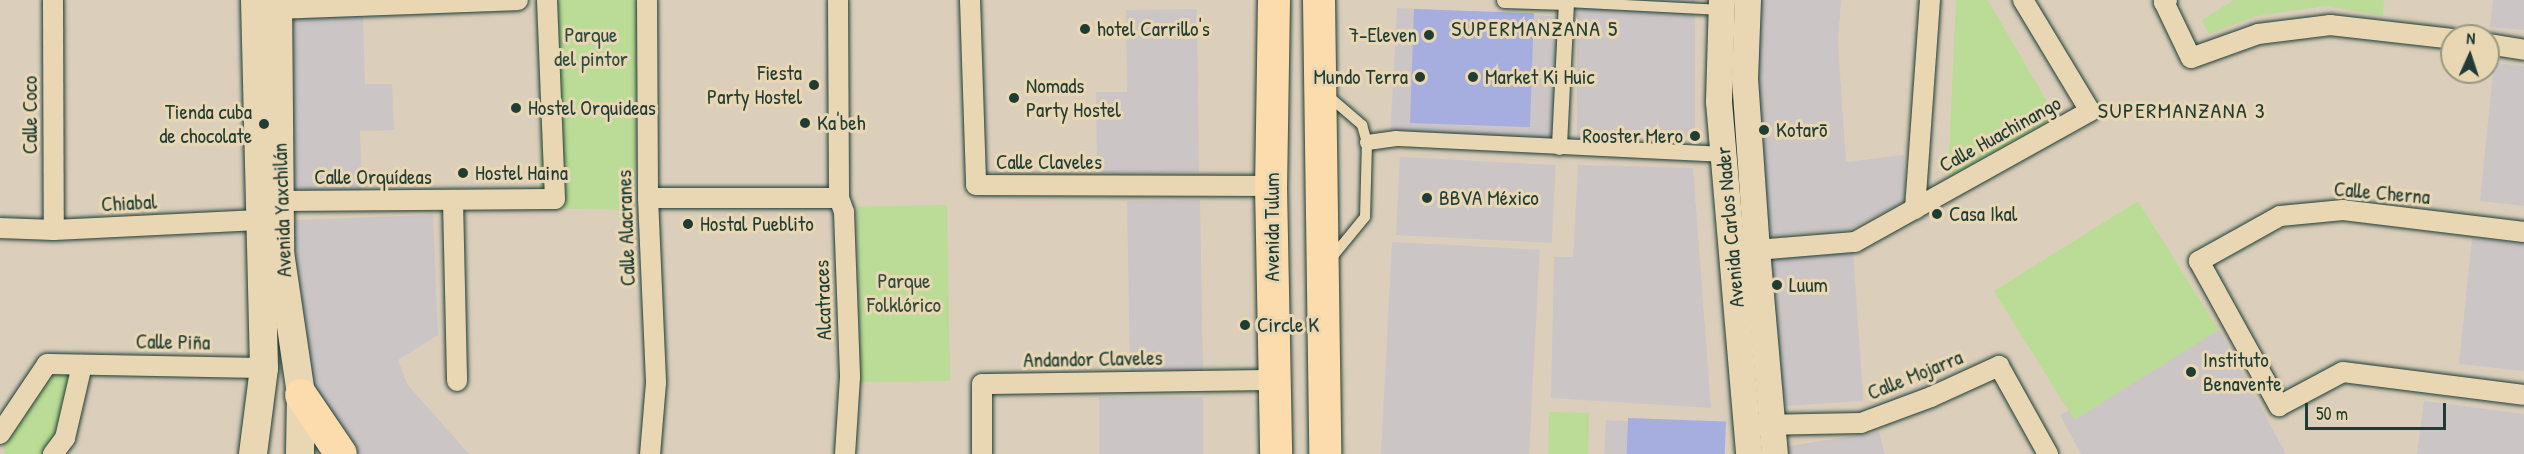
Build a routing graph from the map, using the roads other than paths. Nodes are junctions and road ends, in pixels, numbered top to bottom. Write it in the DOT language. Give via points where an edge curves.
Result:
graph roads {
  1 [pos="53,0"];
  2 [pos="518,0"];
  3 [pos="547,0"];
  4 [pos="647,0"];
  5 [pos="838,0"];
  6 [pos="970,0"];
  7 [pos="1274,0"];
  8 [pos="1319,0"];
  9 [pos="1504,0"];
  10 [pos="1748,0"];
  11 [pos="1930,0"];
  12 [pos="2023,0"];
  13 [pos="2167,0"];
  14 [pos="1558,1"];
  15 [pos="270,3"];
  16 [pos="1722,5"];
  17 [pos="2440,38"];
  18 [pos="2500,46"];
  19 [pos="2524,50"];
  20 [pos="1321,89"];
  21 [pos="1367,142"];
  22 [pos="1559,147"];
  23 [pos="1723,154"];
  24 [pos="1271,186"];
  25 [pos="648,198"];
  26 [pos="839,198"];
  27 [pos="279,201"];
  28 [pos="453,201"];
  29 [pos="1915,209"];
  30 [pos="259,220"];
  31 [pos="0,228"];
  32 [pos="54,231"];
  33 [pos="2524,232"];
  34 [pos="1757,250"];
  35 [pos="1323,268"];
  36 [pos="82,365"];
  37 [pos="264,368"];
  38 [pos="1274,380"];
  39 [pos="458,381"];
  40 [pos="301,395"];
  41 [pos="2524,395"];
  42 [pos="1773,424"];
  43 [pos="1747,426"];
  44 [pos="0,434"];
  45 [pos="254,453"];
  46 [pos="53,454"];
  47 [pos="300,454"];
  48 [pos="341,454"];
  49 [pos="650,454"];
  50 [pos="845,454"];
  51 [pos="982,454"];
  52 [pos="1276,454"];
  53 [pos="1325,454"];
  54 [pos="1749,454"];
  55 [pos="1775,454"];
  56 [pos="2048,454"];
  1 -- 32 [label="street, Calle Coco"];
  2 -- 15 [label="street"];
  3 -- 28 [label="street, Calle Orquídeas" via="555,199"];
  4 -- 25 [label="street, Calle Alacranes"];
  5 -- 26 [label="street, Alcatraces"];
  6 -- 24 [label="street, Calle Claveles" via="976,185"];
  7 -- 24 [label="main road, Avenida Tulum"];
  8 -- 20 [label="main road"];
  9 -- 14 [label="street"];
  10 -- 34 [label="street, Avenida Carlos Nader" via="1745,79"];
  11 -- 29 [label="street, Calle Huachinango"];
  12 -- 29 [label="street, Calle Huachinango" via="2090,111"];
  13 -- 17 [label="street" via="2164,2 2191,58 2258,34 2330,25"];
  14 -- 16 [label="lane"];
  14 -- 22 [label="street"];
  15 -- 27 [label="main road, Avenida Yaxchilán"];
  15 -- 30 [label="main road, Avenida Yaxchilán"];
  16 -- 23 [label="street, Avenida Carlos Nader" via="1719,102"];
  18 -- 19 [label="street"];
  20 -- 21 [label="lane" via="1362,125"];
  20 -- 35 [label="main road"];
  21 -- 22 [label="street" via="1396,138"];
  21 -- 35 [label="lane" via="1365,217"];
  22 -- 23 [label="street"];
  23 -- 43 [label="street, Avenida Carlos Nader"];
  24 -- 38 [label="main road, Avenida Tulum"];
  25 -- 26 [label="street"];
  25 -- 49 [label="street, Calle Alacranes" via="656,383"];
  26 -- 50 [label="street, Alcatraces" via="844,212 850,377"];
  27 -- 28 [label="street, Calle Orquídeas"];
  27 -- 40 [label="main road, Avenida Yaxchilán" via="280,252"];
  28 -- 39 [label="street"];
  29 -- 34 [label="street, Calle Huachinango" via="1855,242"];
  30 -- 32 [label="street, Chiabal"];
  30 -- 37 [label="main road, Avenida Yaxchilán"];
  31 -- 32 [label="street, Chiabal"];
  33 -- 41 [label="street, Calle Cherna" via="2343,210 2280,216 2199,261 2279,406 2343,372"];
  34 -- 42 [label="street, Avenida Carlos Nader"];
  35 -- 53 [label="main road"];
  36 -- 37 [label="street, Calle Piña"];
  36 -- 44 [label="street, Calle Piña" via="47,364"];
  36 -- 46 [label="street" via="65,438"];
  37 -- 45 [label="main road, Avenida Yaxchilán"];
  38 -- 51 [label="street, Andandor Claveles" via="982,384"];
  38 -- 52 [label="main road, Avenida Tulum"];
  40 -- 47 [label="main road, Avenida Yaxchilán"];
  40 -- 48 [label="main road"];
  42 -- 43 [label="street, Calle Mojarra"];
  42 -- 55 [label="street, Avenida Carlos Nader"];
  42 -- 56 [label="street, Calle Mojarra" via="1862,423 1999,366"];
  43 -- 54 [label="street, Avenida Carlos Nader"];
}
